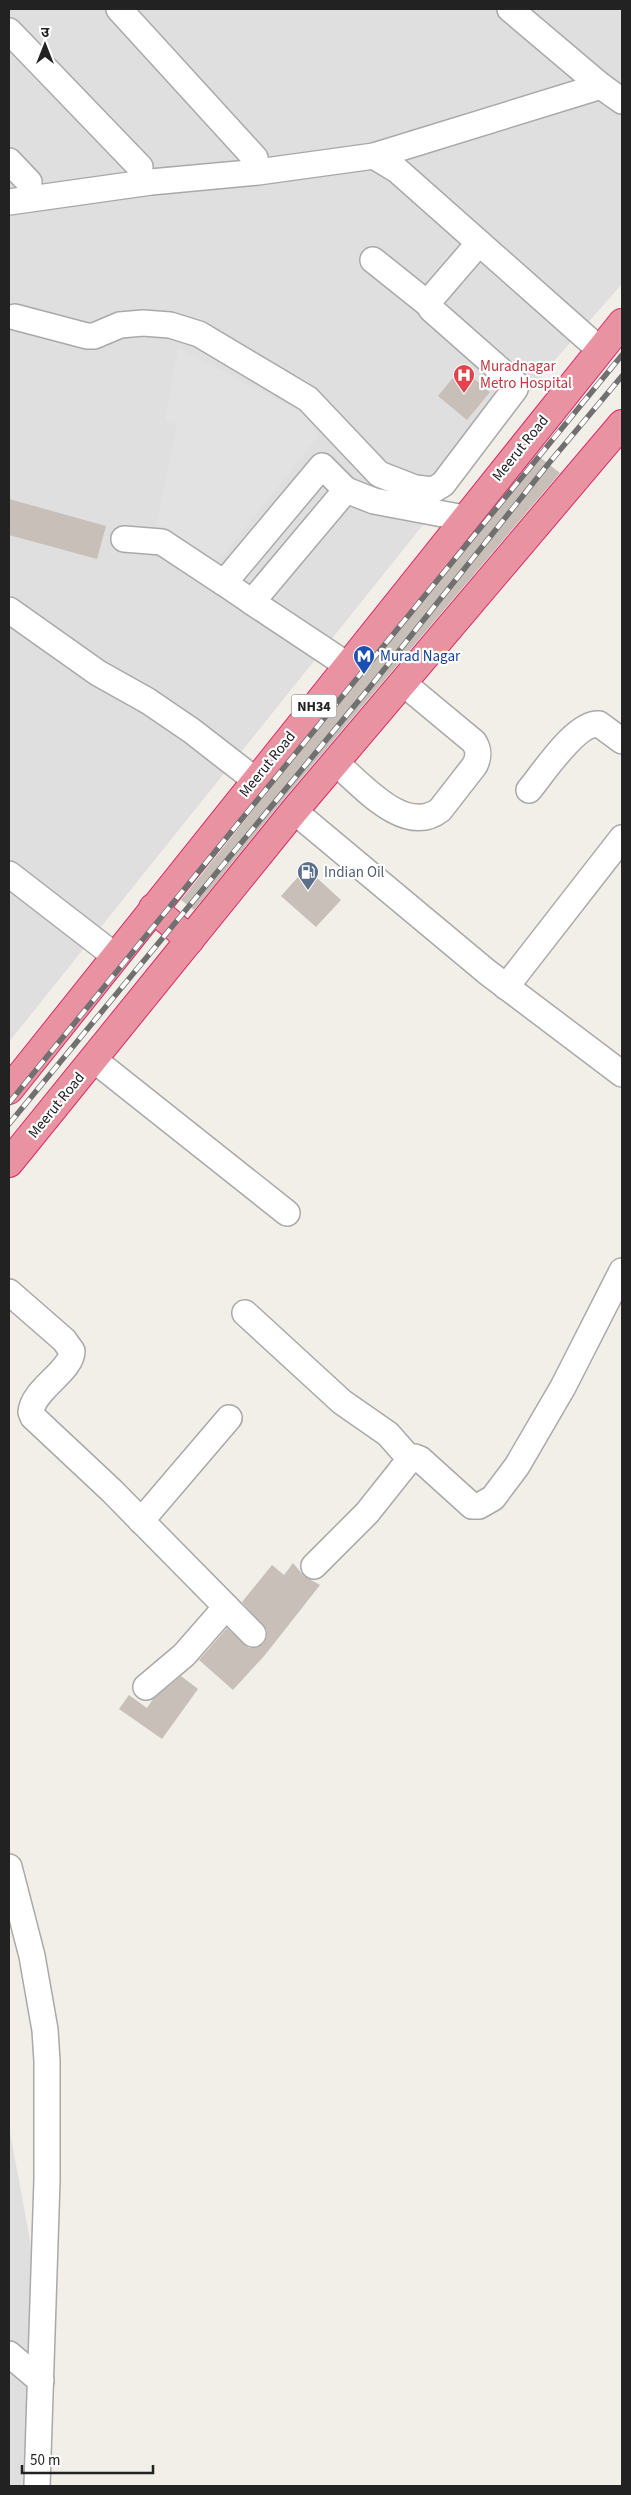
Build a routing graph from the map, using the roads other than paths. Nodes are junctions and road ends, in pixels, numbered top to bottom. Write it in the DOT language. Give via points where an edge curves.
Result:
graph roads {
  1 [pos="119,9"];
  2 [pos="510,9"];
  3 [pos="9,31"];
  4 [pos="601,86"];
  5 [pos="622,100"];
  6 [pos="374,156"];
  7 [pos="9,161"];
  8 [pos="257,165"];
  9 [pos="140,167"];
  10 [pos="19,184"];
  11 [pos="9,202"];
  12 [pos="479,243"];
  13 [pos="373,260"];
  14 [pos="428,304"];
  15 [pos="15,317"];
  16 [pos="622,323"];
  17 [pos="599,349"];
  18 [pos="622,424"];
  19 [pos="346,490"];
  20 [pos="464,518"];
  21 [pos="124,540"];
  22 [pos="224,583"];
  23 [pos="252,602"];
  24 [pos="9,610"];
  25 [pos="347,665"];
  26 [pos="403,683"];
  27 [pos="622,741"];
  28 [pos="335,762"];
  29 [pos="255,780"];
  30 [pos="529,790"];
  31 [pos="294,811"];
  32 [pos="617,854"];
  33 [pos="9,874"];
  34 [pos="153,908"];
  35 [pos="190,940"];
  36 [pos="115,956"];
  37 [pos="506,987"];
  38 [pos="93,1059"];
  39 [pos="621,1071"];
  40 [pos="9,1090"];
  41 [pos="9,1163"];
  42 [pos="287,1213"];
  43 [pos="622,1271"];
  44 [pos="9,1292"];
  45 [pos="245,1313"];
  46 [pos="229,1418"];
  47 [pos="410,1459"];
  48 [pos="141,1521"];
  49 [pos="314,1566"];
  50 [pos="226,1607"];
  51 [pos="253,1634"];
  52 [pos="146,1687"];
  53 [pos="9,1867"];
  54 [pos="26,2369"];
  55 [pos="36,2486"];
  1 -- 8 [label="street"];
  2 -- 4 [label="street"];
  3 -- 9 [label="street"];
  4 -- 5 [label="street"];
  4 -- 6 [label="street"];
  6 -- 8 [label="street"];
  6 -- 12 [label="street" via="398,170"];
  7 -- 10 [label="street"];
  8 -- 9 [label="street"];
  8 -- 11 [label="street"];
  9 -- 10 [label="street"];
  12 -- 14 [label="street"];
  12 -- 17 [label="street"];
  13 -- 14 [label="street"];
  14 -- 15 [label="street" via="516,384 443,484 433,490 415,488 379,474 308,399 199,334 170,325 142,323 120,325 87,336"];
  16 -- 17 [label="highway, Meerut Road / NH34"];
  17 -- 20 [label="highway, Meerut Road / NH34"];
  18 -- 26 [label="highway, Meerut Road"];
  19 -- 20 [label="street" via="374,501"];
  19 -- 22 [label="street" via="322,466"];
  19 -- 23 [label="street"];
  20 -- 25 [label="highway, Meerut Road / NH34"];
  21 -- 22 [label="street" via="162,542"];
  22 -- 23 [label="street"];
  23 -- 25 [label="street"];
  24 -- 29 [label="street" via="98,673 148,701"];
  25 -- 29 [label="highway, Meerut Road / NH34"];
  26 -- 28 [label="highway, Meerut Road"];
  26 -- 28 [label="street" via="478,748 475,765 440,810 421,818 397,814"];
  27 -- 30 [label="street" via="599,724 585,726"];
  28 -- 31 [label="highway, Meerut Road"];
  29 -- 34 [label="highway, Meerut Road / NH34"];
  31 -- 35 [label="highway, Meerut Road"];
  31 -- 37 [label="street"];
  32 -- 37 [label="street"];
  33 -- 36 [label="street"];
  34 -- 35 [label="highway"];
  34 -- 36 [label="highway, Meerut Road / NH34"];
  35 -- 38 [label="highway, Meerut Road"];
  36 -- 40 [label="highway, Meerut Road / NH34"];
  37 -- 39 [label="street"];
  38 -- 41 [label="highway, Meerut Road"];
  38 -- 42 [label="street"];
  43 -- 47 [label="street" via="544,1422 493,1498 472,1506 420,1459"];
  44 -- 48 [label="street" via="64,1340 72,1351 69,1360 34,1400 33,1417"];
  45 -- 47 [label="street" via="342,1402 388,1434"];
  46 -- 48 [label="street"];
  47 -- 49 [label="street" via="362,1518"];
  48 -- 50 [label="street"];
  50 -- 51 [label="street"];
  50 -- 52 [label="street" via="184,1654"];
  53 -- 54 [label="street" via="32,1956 47,2060 47,2180"];
  54 -- 55 [label="street"];
}
